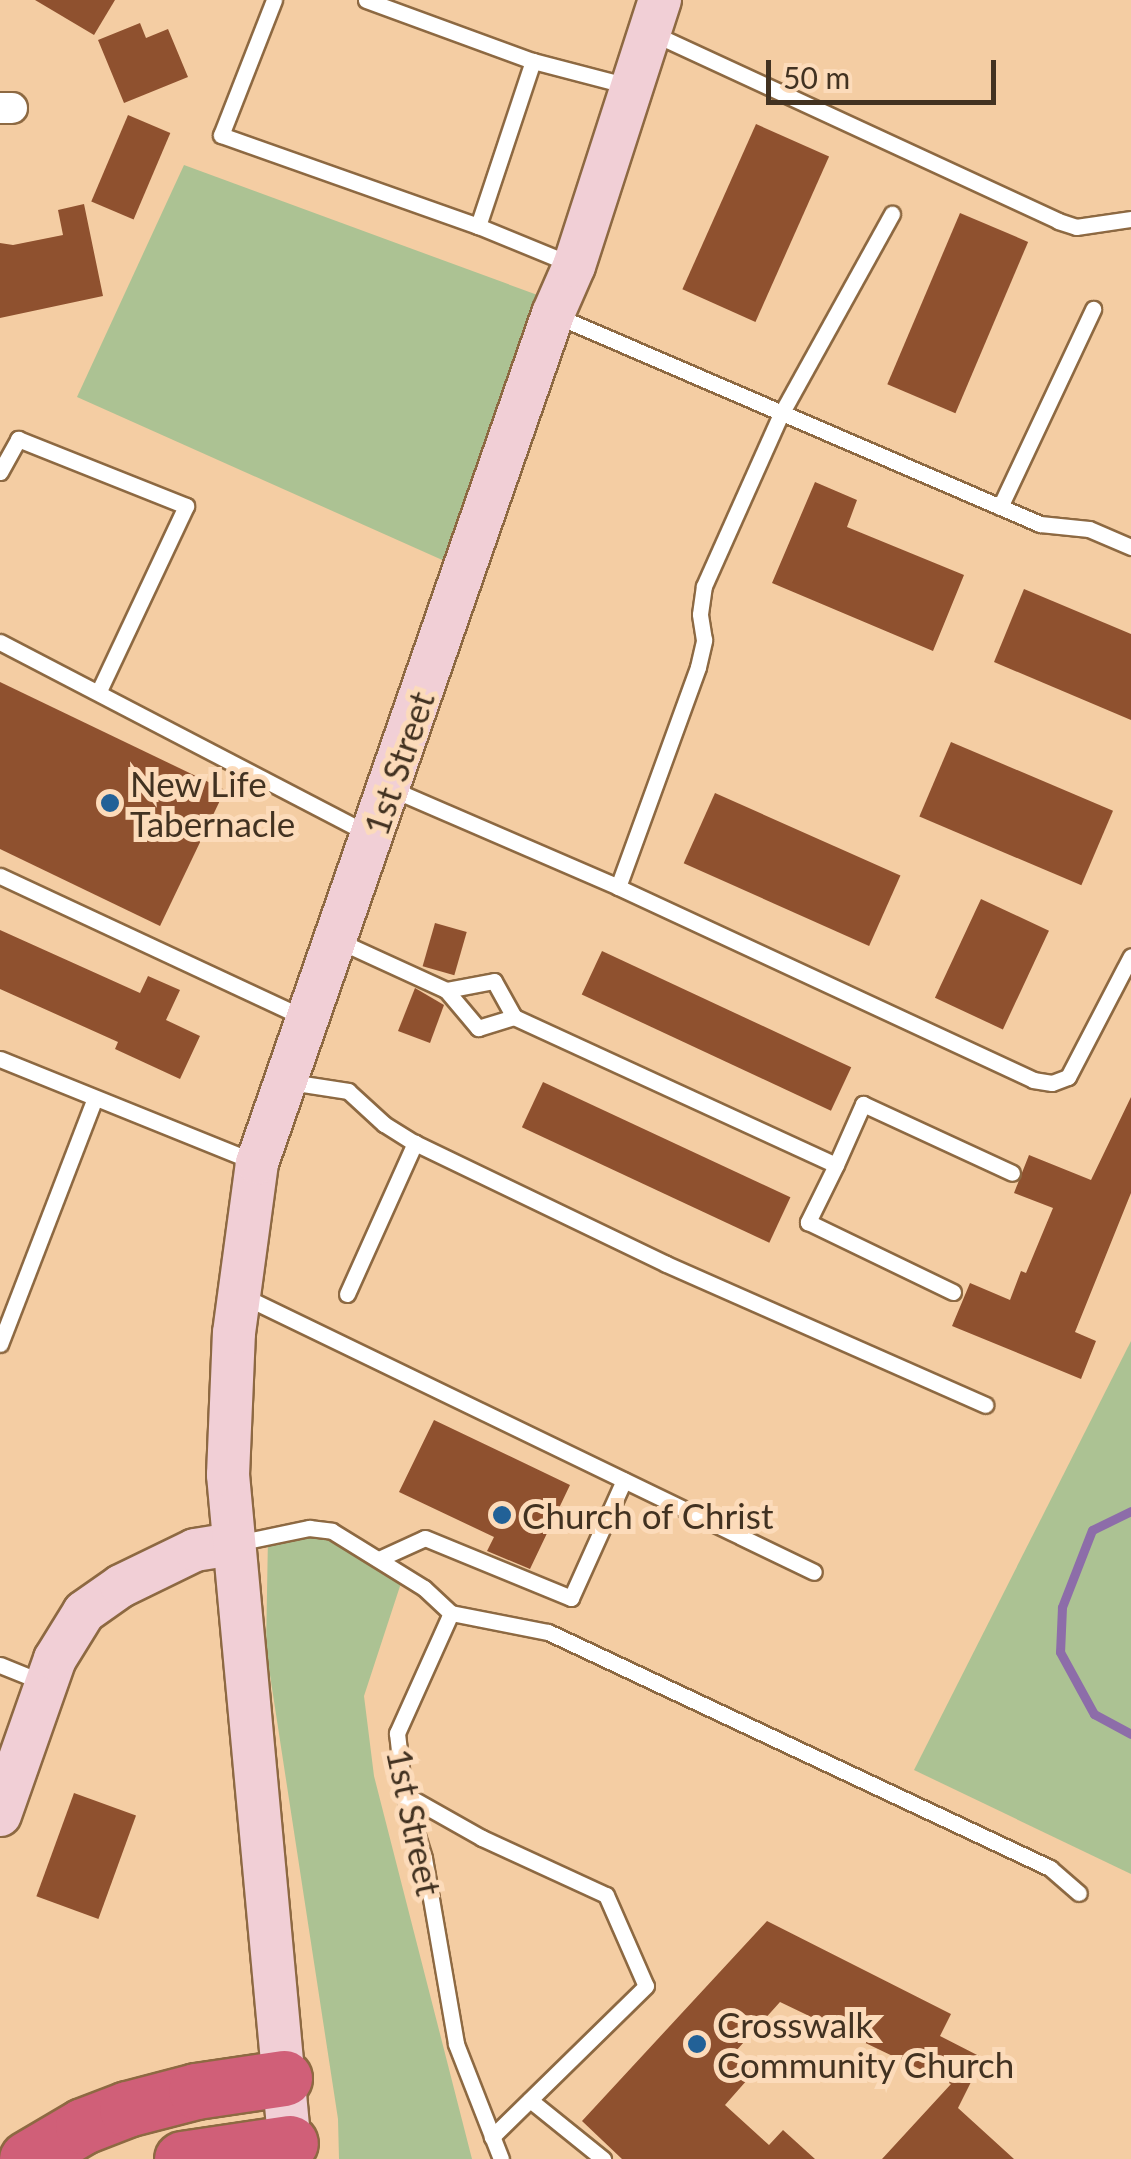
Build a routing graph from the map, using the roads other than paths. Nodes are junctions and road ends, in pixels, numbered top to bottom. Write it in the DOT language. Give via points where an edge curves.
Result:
graph roads {
  1 [pos="274,0"];
  2 [pos="366,0"];
  3 [pos="654,15"];
  4 [pos="532,60"];
  5 [pos="632,86"];
  6 [pos="892,214"];
  7 [pos="1131,219"];
  8 [pos="478,226"];
  9 [pos="574,266"];
  10 [pos="1093,309"];
  11 [pos="553,314"];
  12 [pos="781,414"];
  13 [pos="0,472"];
  14 [pos="1000,508"];
  15 [pos="1131,547"];
  16 [pos="0,642"];
  17 [pos="98,691"];
  18 [pos="389,788"];
  19 [pos="373,836"];
  20 [pos="0,876"];
  21 [pos="618,887"];
  22 [pos="336,939"];
  23 [pos="1131,956"];
  24 [pos="446,990"];
  25 [pos="514,1017"];
  26 [pos="307,1020"];
  27 [pos="0,1059"];
  28 [pos="285,1081"];
  29 [pos="94,1101"];
  30 [pos="415,1143"];
  31 [pos="257,1162"];
  32 [pos="836,1165"];
  33 [pos="1012,1173"];
  34 [pos="953,1292"];
  35 [pos="347,1294"];
  36 [pos="239,1295"];
  37 [pos="0,1344"];
  38 [pos="985,1405"];
  39 [pos="624,1480"];
  40 [pos="233,1544"];
  41 [pos="381,1558"];
  42 [pos="814,1572"];
  43 [pos="451,1613"];
  44 [pos="0,1665"];
  45 [pos="46,1684"];
  46 [pos="404,1794"];
  47 [pos="0,1815"];
  48 [pos="1079,1893"];
  49 [pos="284,2078"];
  50 [pos="530,2100"];
  51 [pos="492,2137"];
  52 [pos="290,2151"];
  53 [pos="27,2159"];
  54 [pos="182,2159"];
  55 [pos="501,2159"];
  56 [pos="603,2159"];
  1 -- 8 [label="lane" via="220,135"];
  2 -- 4 [label="lane"];
  3 -- 5 [label="main road, 1st Street"];
  3 -- 7 [label="lane" via="1058,221 1076,227"];
  4 -- 5 [label="lane"];
  4 -- 8 [label="lane"];
  5 -- 9 [label="main road, 1st Street"];
  6 -- 12 [label="lane"];
  8 -- 9 [label="lane"];
  9 -- 11 [label="main road, 1st Street"];
  10 -- 14 [label="lane"];
  11 -- 12 [label="lane"];
  11 -- 18 [label="main road, 1st Street"];
  12 -- 14 [label="lane"];
  12 -- 21 [label="lane" via="704,586 698,668"];
  13 -- 17 [label="lane" via="18,439 186,506"];
  14 -- 15 [label="lane" via="1040,524 1089,528"];
  16 -- 17 [label="lane"];
  17 -- 19 [label="lane"];
  18 -- 19 [label="main road, 1st Street"];
  18 -- 21 [label="lane"];
  19 -- 22 [label="main road, 1st Street"];
  20 -- 26 [label="lane"];
  21 -- 23 [label="lane" via="1032,1080 1052,1083 1068,1077"];
  22 -- 24 [label="lane"];
  22 -- 26 [label="main road, 1st Street"];
  24 -- 25 [label="lane" via="478,1028"];
  24 -- 25 [label="lane" via="494,980"];
  25 -- 32 [label="lane"];
  26 -- 28 [label="main road, 1st Street"];
  27 -- 29 [label="lane"];
  28 -- 30 [label="lane" via="348,1091"];
  28 -- 31 [label="main road, 1st Street"];
  29 -- 31 [label="lane"];
  29 -- 37 [label="lane"];
  30 -- 35 [label="lane"];
  30 -- 38 [label="lane" via="666,1264"];
  31 -- 36 [label="main road, 1st Street"];
  32 -- 33 [label="lane" via="863,1104"];
  32 -- 34 [label="lane" via="808,1222"];
  36 -- 39 [label="lane"];
  36 -- 40 [label="main road, 1st Street" via="228,1474"];
  39 -- 41 [label="lane" via="571,1598 425,1538"];
  39 -- 42 [label="lane"];
  40 -- 41 [label="lane" via="309,1528 332,1530"];
  40 -- 45 [label="main road" via="195,1550 84,1612"];
  40 -- 49 [label="main road, 1st Street"];
  41 -- 43 [label="lane"];
  43 -- 46 [label="lane, 1st Street" via="396,1733"];
  43 -- 48 [label="lane" via="548,1632 1050,1868"];
  44 -- 45 [label="lane"];
  45 -- 47 [label="main road"];
  46 -- 50 [label="lane" via="606,1895 646,1986"];
  46 -- 51 [label="lane, 1st Street" via="424,1858 456,2044"];
  49 -- 52 [label="main road, 1st Street"];
  49 -- 53 [label="highway" via="127,2109"];
  50 -- 51 [label="lane"];
  50 -- 56 [label="lane"];
  51 -- 55 [label="lane, 1st Street"];
  52 -- 54 [label="highway"];
}
